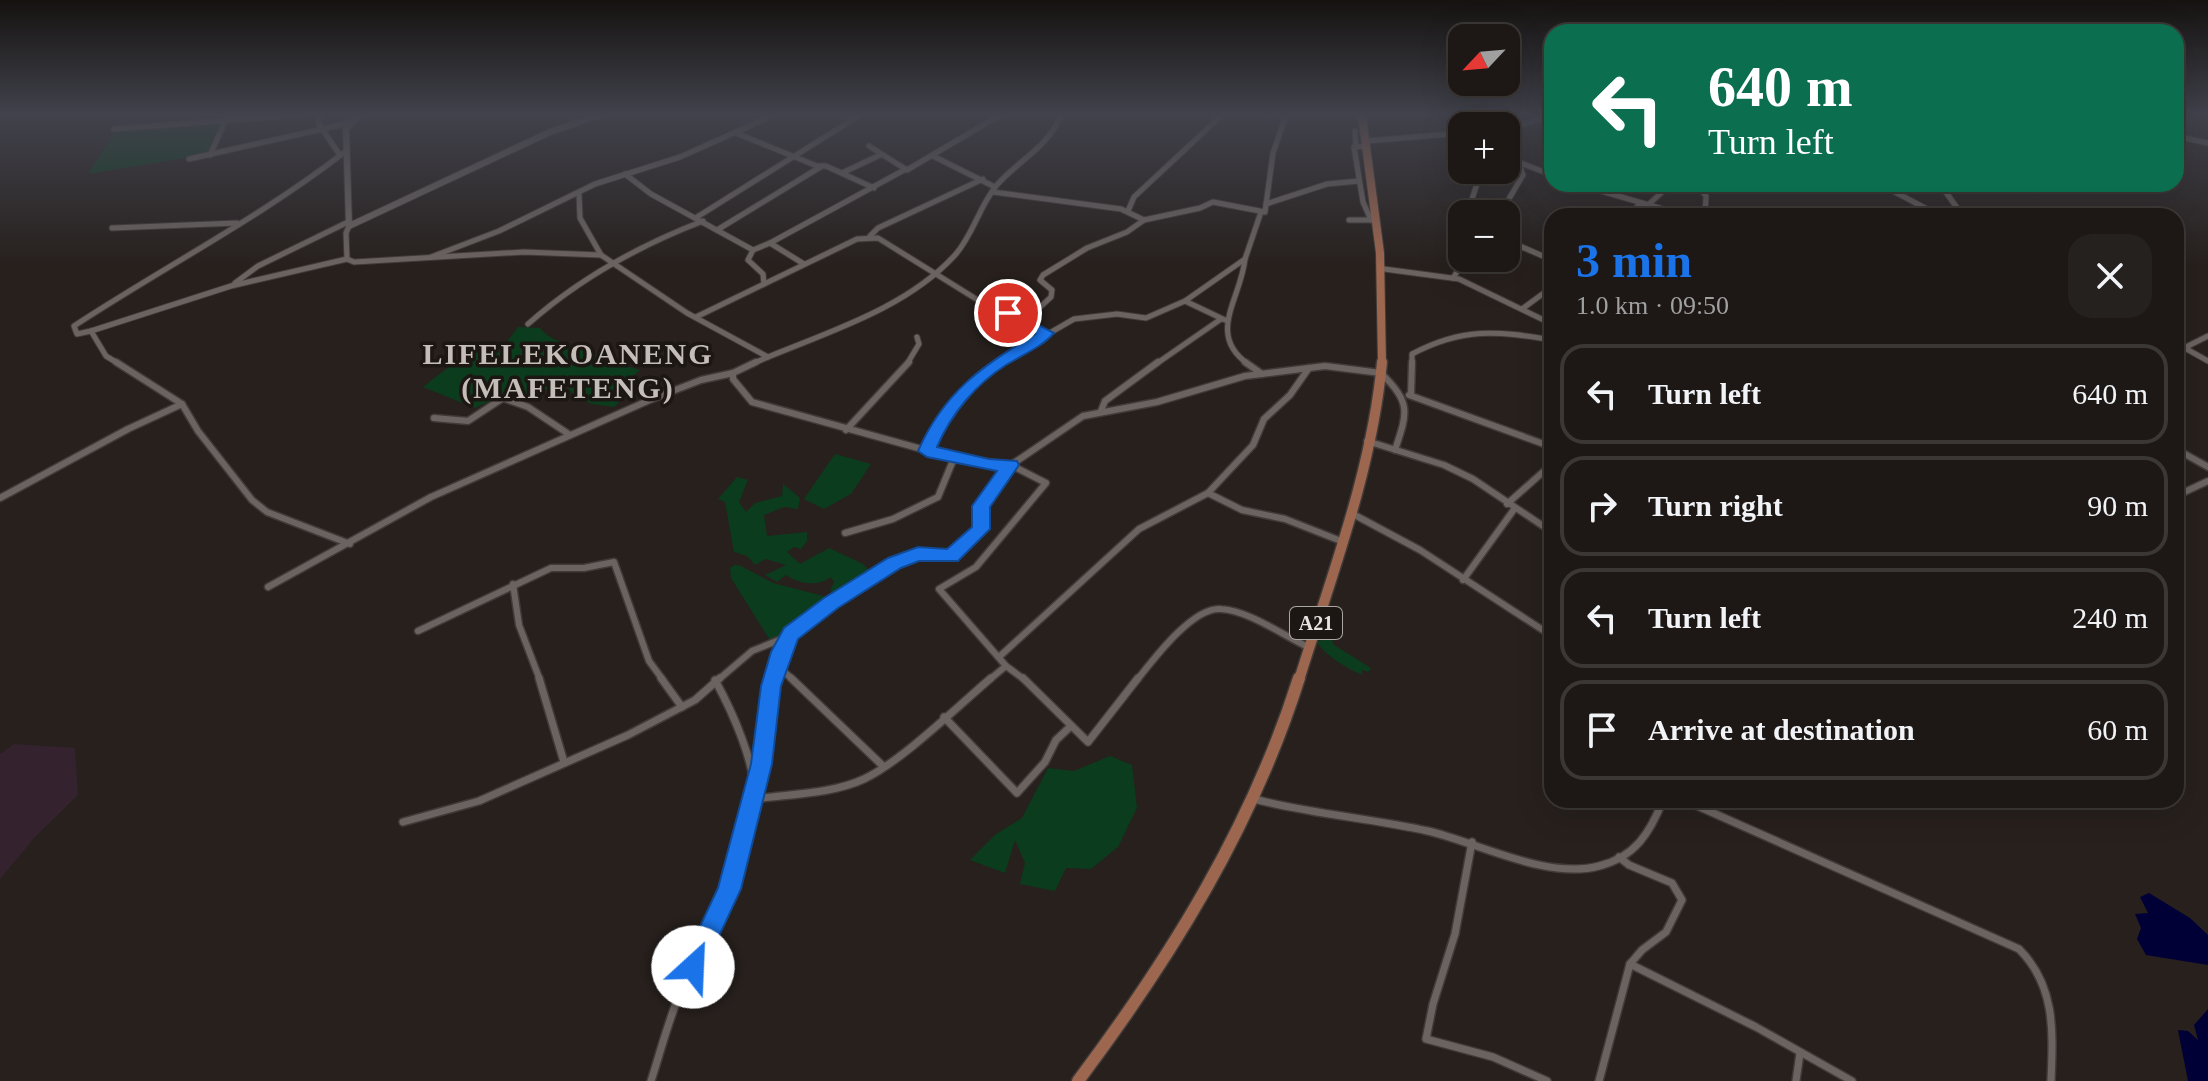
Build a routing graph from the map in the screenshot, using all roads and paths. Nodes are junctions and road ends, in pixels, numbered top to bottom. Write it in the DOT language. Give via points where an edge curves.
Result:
graph roads {
  1 [pos="329,165"];
  2 [pos="344,165"];
  3 [pos="477,165"];
  4 [pos="653,165"];
  5 [pos="777,165"];
  6 [pos="858,165"];
  7 [pos="899,165"];
  8 [pos="913,165"];
  9 [pos="954,165"];
  10 [pos="1018,165"];
  11 [pos="1168,165"];
  12 [pos="1271,165"];
  13 [pos="1361,165"];
  14 [pos="1366,165"];
  15 [pos="822,166"];
  16 [pos="906,169"];
  17 [pos="842,173"];
  18 [pos="625,174"];
  19 [pos="983,179"];
  20 [pos="1359,181"];
  21 [pos="874,188"];
  22 [pos="994,189"];
  23 [pos="1604,192"];
  24 [pos="1662,192"];
  25 [pos="1895,192"];
  26 [pos="580,194"];
  27 [pos="1641,203"];
  28 [pos="1266,204"];
  29 [pos="1649,204"];
  30 [pos="1636,208"];
  31 [pos="1662,208"];
  32 [pos="1925,208"];
  33 [pos="1128,211"];
  34 [pos="1261,212"];
  35 [pos="700,219"];
  36 [pos="1144,220"];
  37 [pos="1349,220"];
  38 [pos="1374,220"];
  39 [pos="238,223"];
  40 [pos="348,224"];
  41 [pos="112,228"];
  42 [pos="717,230"];
  43 [pos="870,236"];
  44 [pos="770,243"];
  45 [pos="1520,246"];
  46 [pos="753,250"];
  47 [pos="601,255"];
  48 [pos="1544,257"];
  49 [pos="347,259"];
  50 [pos="430,259"];
  51 [pos="1245,259"];
  52 [pos="613,261"];
  53 [pos="804,264"];
  54 [pos="1384,269"];
  55 [pos="1457,272"];
  56 [pos="935,275"];
  57 [pos="1453,278"];
  58 [pos="764,284"];
  59 [pos="231,286"];
  60 [pos="1544,293"];
  61 [pos="1185,301"];
  62 [pos="1522,309"];
  63 [pos="696,317"];
  64 [pos="1224,320"];
  65 [pos="1544,320"];
  66 [pos="1024,322"];
  67 [pos="528,324"];
  68 [pos="91,331"];
  69 [pos="1047,333"];
  70 [pos="2208,336"];
  71 [pos="917,337"];
  72 [pos="1544,339"];
  73 [pos="2184,348"];
  74 [pos="768,357"];
  75 [pos="2208,361"];
  76 [pos="1309,368"];
  77 [pos="733,373"];
  78 [pos="1381,373"];
  79 [pos="1262,374"];
  80 [pos="1400,394"];
  81 [pos="1411,395"];
  82 [pos="182,404"];
  83 [pos="1101,411"];
  84 [pos="434,418"];
  85 [pos="846,430"];
  86 [pos="570,435"];
  87 [pos="1367,441"];
  88 [pos="1544,444"];
  89 [pos="1395,450"];
  90 [pos="927,451"];
  91 [pos="2184,454"];
  92 [pos="954,458"];
  93 [pos="1011,465"];
  94 [pos="2208,467"];
  95 [pos="1544,471"];
  96 [pos="2208,481"];
  97 [pos="2184,492"];
  98 [pos="1208,493"];
  99 [pos="0,498"];
  100 [pos="1507,504"];
  101 [pos="1515,508"];
  102 [pos="1349,513"];
  103 [pos="1544,527"];
  104 [pos="845,533"];
  105 [pos="1341,541"];
  106 [pos="350,544"];
  107 [pos="1463,580"];
  108 [pos="513,584"];
  109 [pos="268,587"];
  110 [pos="418,631"];
  111 [pos="1544,631"];
  112 [pos="791,633"];
  113 [pos="1308,647"];
  114 [pos="999,657"];
  115 [pos="777,665"];
  116 [pos="1006,666"];
  117 [pos="715,680"];
  118 [pos="682,707"];
  119 [pos="944,717"];
  120 [pos="1071,726"];
  121 [pos="564,762"];
  122 [pos="883,766"];
  123 [pos="754,799"];
  124 [pos="1254,799"];
  125 [pos="1659,808"];
  126 [pos="1702,808"];
  127 [pos="403,822"];
  128 [pos="1472,842"];
  129 [pos="1619,857"];
  130 [pos="1630,964"];
  131 [pos="1800,1053"];
  132 [pos="651,1081"];
  133 [pos="1078,1081"];
  134 [pos="1547,1081"];
  135 [pos="1599,1081"];
  136 [pos="1796,1081"];
  137 [pos="1852,1081"];
  138 [pos="2051,1081"];
  1 -- 39 [label="street"];
  2 -- 40 [label="street"];
  3 -- 40 [label="street"];
  4 -- 18 [label="street"];
  5 -- 35 [label="street"];
  6 -- 17 [label="street"];
  7 -- 16 [label="street"];
  8 -- 16 [label="street"];
  9 -- 19 [label="street"];
  10 -- 22 [label="street"];
  11 -- 33 [label="street" via="1134,197"];
  12 -- 28 [label="street"];
  13 -- 20 [label="street"];
  14 -- 38 [label="main road, A21"];
  15 -- 17 [label="street"];
  15 -- 42 [label="street"];
  16 -- 21 [label="street"];
  17 -- 21 [label="street"];
  18 -- 26 [label="street"];
  18 -- 35 [label="street"];
  19 -- 22 [label="street"];
  19 -- 43 [label="street"];
  20 -- 28 [label="street" via="1327,184"];
  20 -- 38 [label="street"];
  21 -- 44 [label="street"];
  22 -- 33 [label="street"];
  22 -- 56 [label="street" via="956,254"];
  23 -- 27 [label="street"];
  24 -- 29 [label="street"];
  25 -- 32 [label="street"];
  26 -- 47 [label="street" via="579,218"];
  26 -- 50 [label="street"];
  27 -- 29 [label="street"];
  27 -- 30 [label="street"];
  28 -- 34 [label="street"];
  29 -- 31 [label="street"];
  33 -- 36 [label="street"];
  34 -- 36 [label="street" via="1213,202"];
  34 -- 51 [label="street"];
  35 -- 42 [label="street"];
  35 -- 52 [label="street"];
  36 -- 66 [label="street" via="1043,275 1040,280 1052,290 1051,297"];
  37 -- 38 [label="street"];
  38 -- 54 [label="main road, A21"];
  39 -- 41 [label="street"];
  39 -- 68 [label="street" via="74,326 77,334"];
  40 -- 49 [label="street"];
  40 -- 59 [label="street" via="258,266"];
  42 -- 46 [label="street"];
  43 -- 53 [label="street"];
  43 -- 56 [label="street"];
  44 -- 46 [label="street"];
  44 -- 53 [label="street"];
  45 -- 48 [label="street"];
  46 -- 58 [label="street" via="748,260 763,274"];
  47 -- 50 [label="street" via="524,252"];
  47 -- 52 [label="street"];
  49 -- 50 [label="street"];
  49 -- 59 [label="street"];
  51 -- 61 [label="street"];
  51 -- 64 [label="street" via="1238,295"];
  52 -- 63 [label="street"];
  52 -- 67 [label="street" via="575,284"];
  53 -- 58 [label="street"];
  54 -- 57 [label="street"];
  54 -- 78 [label="main road, A21"];
  55 -- 57 [label="street"];
  56 -- 66 [label="street"];
  56 -- 74 [label="street" via="835,329"];
  57 -- 62 [label="street"];
  58 -- 63 [label="street"];
  59 -- 68 [label="street"];
  60 -- 62 [label="street"];
  61 -- 64 [label="street"];
  61 -- 69 [label="street" via="1146,318 1081,317"];
  62 -- 65 [label="street"];
  63 -- 74 [label="street"];
  64 -- 79 [label="street" via="1235,354"];
  64 -- 83 [label="street" via="1117,391"];
  66 -- 69 [label="street"];
  68 -- 82 [label="street" via="106,356"];
  69 -- 90 [label="street" via="965,390"];
  70 -- 73 [label="street"];
  71 -- 85 [label="street" via="914,357"];
  72 -- 81 [label="street" via="1476,330 1453,334 1412,354"];
  73 -- 75 [label="street"];
  74 -- 77 [label="street"];
  76 -- 78 [label="street"];
  76 -- 79 [label="street"];
  76 -- 98 [label="street" via="1264,419 1253,445"];
  77 -- 85 [label="street" via="752,402"];
  77 -- 86 [label="street" via="701,380"];
  78 -- 80 [label="street"];
  78 -- 87 [label="main road, A21"];
  79 -- 83 [label="street"];
  80 -- 81 [label="street"];
  80 -- 89 [label="street" via="1407,414"];
  81 -- 88 [label="street"];
  82 -- 99 [label="street"];
  82 -- 106 [label="street" via="252,500 267,512"];
  83 -- 93 [label="street" via="1083,416"];
  84 -- 86 [label="street" via="468,421 503,398 528,407"];
  85 -- 90 [label="street"];
  86 -- 106 [label="street" via="411,507"];
  87 -- 89 [label="street"];
  87 -- 102 [label="main road, A21"];
  89 -- 100 [label="street" via="1463,474"];
  90 -- 92 [label="street"];
  91 -- 94 [label="street"];
  92 -- 93 [label="street"];
  92 -- 104 [label="street" via="938,497 872,527 862,525"];
  93 -- 112 [label="street" via="981,506 981,529 951,556 907,556"];
  93 -- 114 [label="street" via="1046,483 976,567 939,589"];
  95 -- 100 [label="street"];
  96 -- 97 [label="street"];
  98 -- 105 [label="street" via="1242,510 1285,519"];
  98 -- 114 [label="street" via="1139,529"];
  100 -- 101 [label="street"];
  101 -- 103 [label="street"];
  101 -- 107 [label="street"];
  102 -- 105 [label="main road, A21"];
  102 -- 107 [label="street" via="1420,550"];
  105 -- 113 [label="main road, A21"];
  106 -- 109 [label="street"];
  107 -- 111 [label="street"];
  108 -- 110 [label="street"];
  108 -- 118 [label="street" via="551,568 614,562 649,661"];
  108 -- 121 [label="street" via="519,625"];
  112 -- 115 [label="street"];
  112 -- 117 [label="street" via="752,651"];
  113 -- 120 [label="street" via="1218,608 1201,612 1164,646 1088,742"];
  113 -- 124 [label="main road, A21"];
  114 -- 116 [label="street"];
  115 -- 122 [label="street"];
  115 -- 123 [label="street"];
  116 -- 119 [label="street"];
  116 -- 120 [label="street"];
  117 -- 118 [label="street"];
  117 -- 123 [label="street" via="730,707 751,771"];
  118 -- 121 [label="street"];
  119 -- 120 [label="street" via="1017,793"];
  119 -- 122 [label="street"];
  121 -- 127 [label="street" via="479,801"];
  122 -- 123 [label="street" via="864,779 826,789"];
  123 -- 132 [label="street" via="729,889 681,991"];
  124 -- 128 [label="street"];
  124 -- 133 [label="main road, A21" via="1170,952"];
  125 -- 129 [label="street" via="1646,838"];
  126 -- 138 [label="street" via="2019,949 2037,968 2050,1000"];
  128 -- 129 [label="street" via="1561,869 1605,864"];
  128 -- 134 [label="street" via="1426,1039 1493,1057"];
  129 -- 130 [label="street" via="1672,883 1682,900 1666,932"];
  130 -- 131 [label="street"];
  130 -- 135 [label="street"];
  131 -- 136 [label="street"];
  131 -- 137 [label="street"];
}
